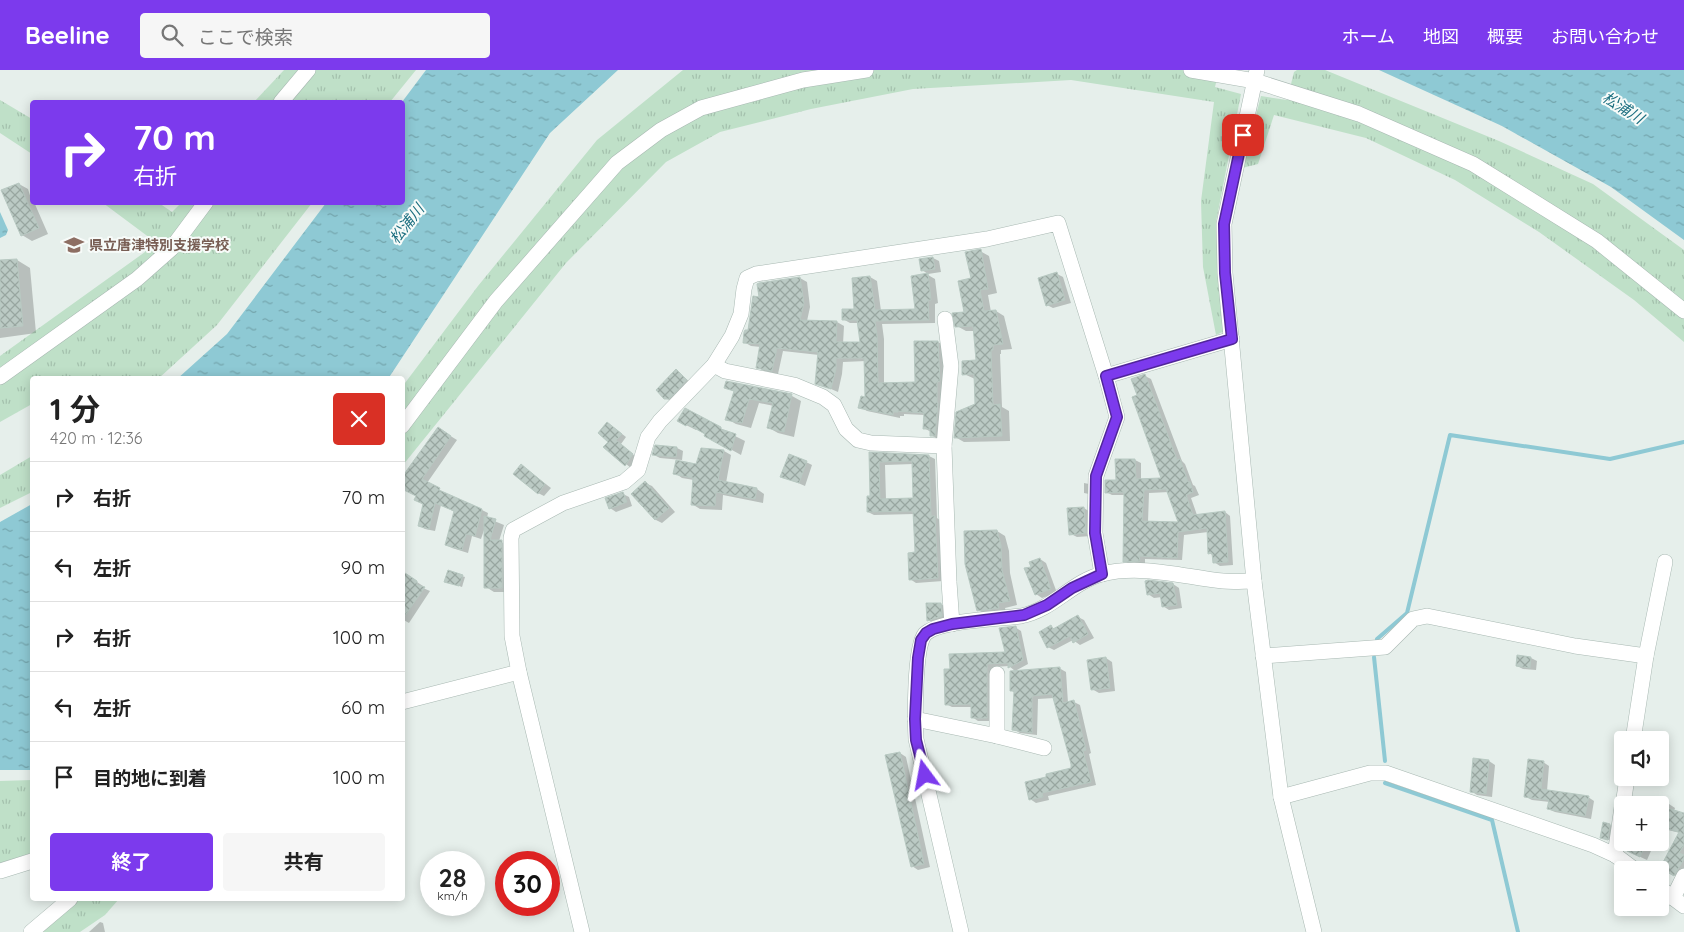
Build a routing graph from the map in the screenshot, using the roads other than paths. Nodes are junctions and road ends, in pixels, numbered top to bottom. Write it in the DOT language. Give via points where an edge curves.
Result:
graph roads {
  1 [pos="308,70"];
  2 [pos="866,70"];
  3 [pos="1191,70"];
  4 [pos="1256,74"];
  5 [pos="283,100"];
  6 [pos="204,205"];
  7 [pos="1684,311"];
  8 [pos="945,319"];
  9 [pos="1232,339"];
  10 [pos="714,365"];
  11 [pos="1106,376"];
  12 [pos="0,377"];
  13 [pos="405,422"];
  14 [pos="944,446"];
  15 [pos="1665,562"];
  16 [pos="1102,574"];
  17 [pos="1254,581"];
  18 [pos="952,624"];
  19 [pos="1264,656"];
  20 [pos="1646,656"];
  21 [pos="519,672"];
  22 [pos="997,674"];
  23 [pos="405,701"];
  24 [pos="915,719"];
  25 [pos="1634,731"];
  26 [pos="997,736"];
  27 [pos="1044,748"];
  28 [pos="1281,796"];
  29 [pos="1616,851"];
  30 [pos="1615,855"];
  31 [pos="1623,861"];
  32 [pos="30,862"];
  33 [pos="0,871"];
  34 [pos="1684,876"];
  35 [pos="68,901"];
  36 [pos="1678,902"];
  37 [pos="31,932"];
  38 [pos="582,932"];
  39 [pos="961,932"];
  40 [pos="1314,932"];
  1 -- 5 [label="street"];
  2 -- 13 [label="street" via="803,80 701,108 661,130 617,163 496,301"];
  3 -- 4 [label="street"];
  4 -- 7 [label="street" via="1359,114 1473,164 1597,241"];
  4 -- 9 [label="street" via="1224,224"];
  6 -- 12 [label="street" via="171,249 137,279"];
  8 -- 14 [label="street" via="951,366"];
  9 -- 11 [label="street"];
  9 -- 17 [label="street"];
  10 -- 11 [label="street" via="741,314 747,278 756,274 987,239 1058,223"];
  10 -- 14 [label="street" via="725,371 794,385 823,397 834,405 846,429 858,440"];
  10 -- 21 [label="street" via="660,421 648,437 638,470 624,482 563,503 513,530 512,636"];
  11 -- 16 [label="street" via="1117,417 1096,476 1095,533"];
  14 -- 18 [label="street"];
  15 -- 20 [label="street"];
  16 -- 17 [label="street" via="1139,570 1226,581"];
  16 -- 18 [label="street" via="1024,615"];
  17 -- 19 [label="street"];
  18 -- 24 [label="street" via="933,629 921,640"];
  19 -- 20 [label="street" via="1386,647 1413,619 1427,616 1575,646"];
  19 -- 28 [label="street"];
  20 -- 25 [label="street"];
  21 -- 23 [label="street"];
  21 -- 38 [label="street"];
  22 -- 26 [label="street"];
  24 -- 26 [label="street"];
  24 -- 39 [label="street" via="916,740"];
  26 -- 27 [label="street"];
  28 -- 30 [label="street" via="1370,773 1386,774"];
  28 -- 40 [label="street"];
  29 -- 30 [label="street"];
  30 -- 31 [label="street"];
  32 -- 33 [label="street"];
  34 -- 36 [label="street"];
  35 -- 37 [label="street"];
}
